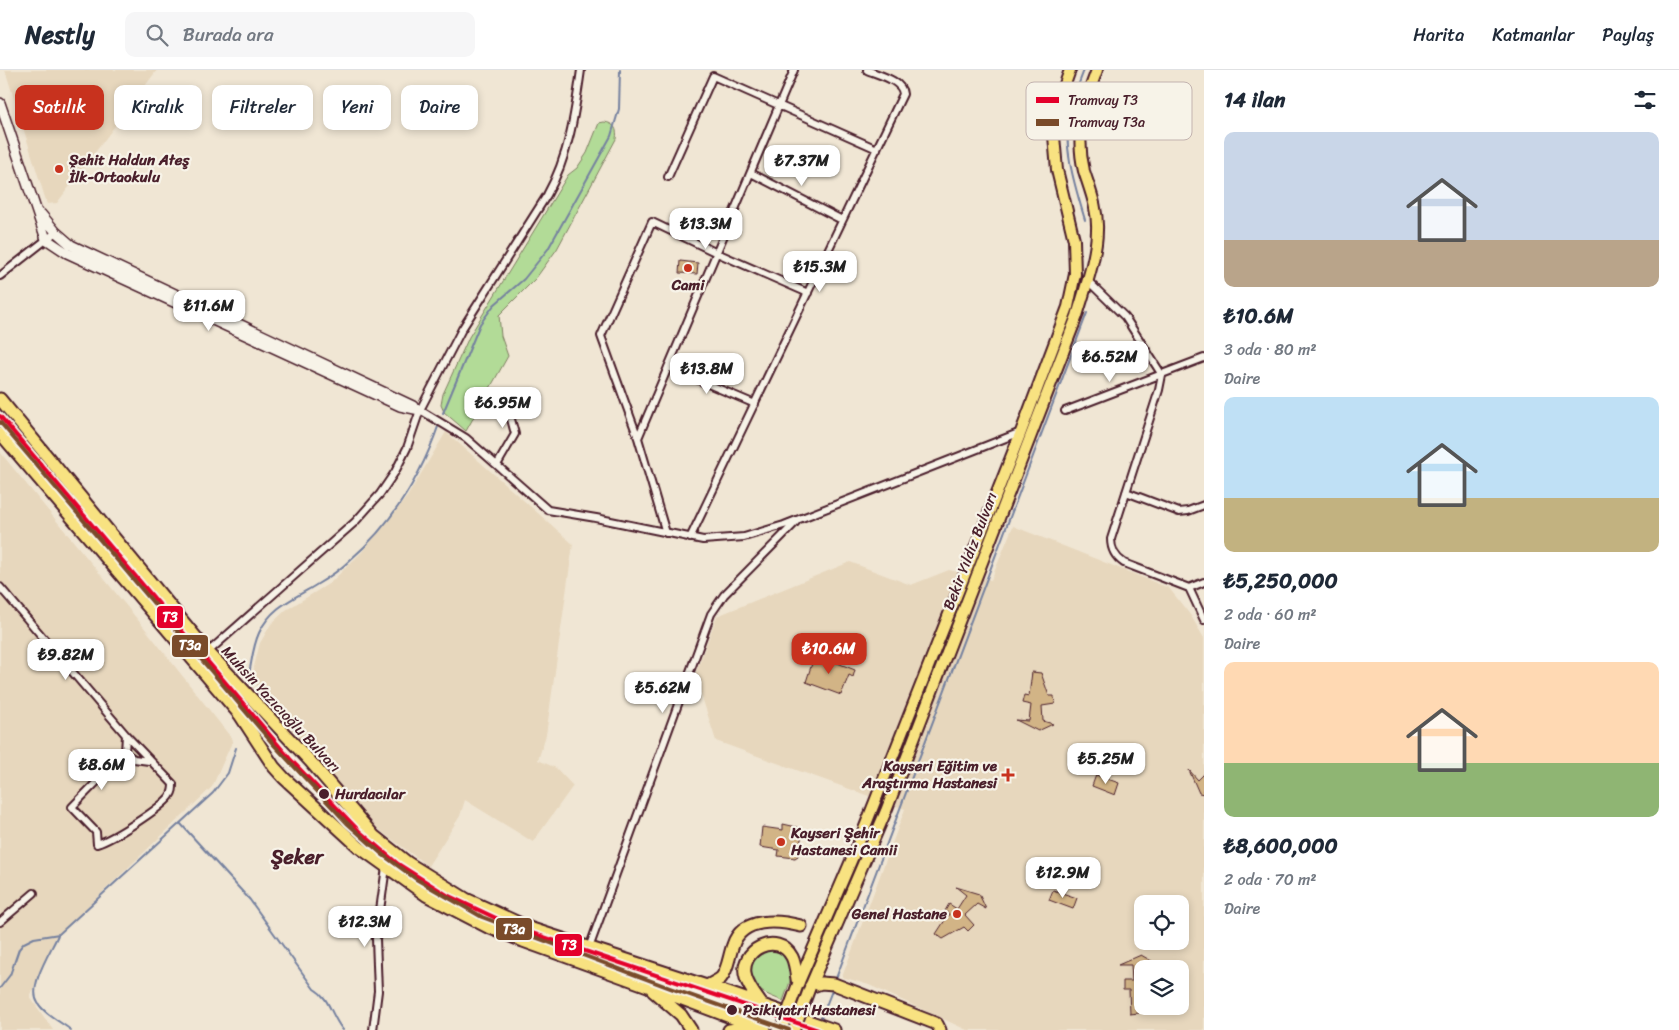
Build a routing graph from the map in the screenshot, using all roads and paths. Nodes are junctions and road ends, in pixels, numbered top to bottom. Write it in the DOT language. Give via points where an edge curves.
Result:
graph roads {
  1 [pos="581,70"];
  2 [pos="794,70"];
  3 [pos="867,70"];
  4 [pos="1070,70"];
  5 [pos="1097,70"];
  6 [pos="1066,82"];
  7 [pos="1092,82"];
  8 [pos="0,103"];
  9 [pos="780,105"];
  10 [pos="1054,140"];
  11 [pos="1080,140"];
  12 [pos="877,148"];
  13 [pos="751,173"];
  14 [pos="668,177"];
  15 [pos="37,210"];
  16 [pos="842,220"];
  17 [pos="56,232"];
  18 [pos="46,238"];
  19 [pos="716,254"];
  20 [pos="0,276"];
  21 [pos="1087,280"];
  22 [pos="808,293"];
  23 [pos="1204,358"];
  24 [pos="668,367"];
  25 [pos="1162,375"];
  26 [pos="504,393"];
  27 [pos="0,400"];
  28 [pos="755,404"];
  29 [pos="420,410"];
  30 [pos="1065,411"];
  31 [pos="0,432"];
  32 [pos="1021,432"];
  33 [pos="638,438"];
  34 [pos="497,465"];
  35 [pos="1126,492"];
  36 [pos="1204,505"];
  37 [pos="799,520"];
  38 [pos="666,533"];
  39 [pos="690,538"];
  40 [pos="1204,582"];
  41 [pos="0,588"];
  42 [pos="1188,588"];
  43 [pos="1204,620"];
  44 [pos="208,652"];
  45 [pos="126,735"];
  46 [pos="125,753"];
  47 [pos="149,761"];
  48 [pos="386,867"];
  49 [pos="34,893"];
  50 [pos="0,922"];
  51 [pos="801,926"];
  52 [pos="589,948"];
  53 [pos="726,966"];
  54 [pos="798,984"];
  55 [pos="645,985"];
  56 [pos="707,986"];
  57 [pos="810,987"];
  58 [pos="732,994"];
  59 [pos="764,1006"];
  60 [pos="939,1027"];
  61 [pos="760,1028"];
  62 [pos="689,1029"];
  63 [pos="830,1029"];
  64 [pos="374,1030"];
  65 [pos="729,1030"];
  66 [pos="781,1030"];
  67 [pos="794,1030"];
  1 -- 29 [label="street" via="568,141 558,174 462,329"];
  2 -- 9 [label="street"];
  3 -- 12 [label="street" via="898,84 903,91"];
  4 -- 6 [label="main road, Bekir Yıldız Bulvarı"];
  5 -- 7 [label="main road, Bekir Yıldız Bulvarı"];
  8 -- 15 [label="street"];
  9 -- 12 [label="street"];
  9 -- 13 [label="street"];
  9 -- 14 [label="street" via="713,76"];
  10 -- 32 [label="main road, Bekir Yıldız Bulvarı" via="1057,170 1074,234 1074,279 1068,308"];
  11 -- 21 [label="main road, Bekir Yıldız Bulvarı" via="1098,232"];
  12 -- 16 [label="street"];
  13 -- 16 [label="street"];
  13 -- 19 [label="street"];
  15 -- 17 [label="street"];
  15 -- 18 [label="street"];
  16 -- 22 [label="street"];
  17 -- 18 [label="street"];
  17 -- 29 [label="street" via="72,245"];
  18 -- 20 [label="street"];
  18 -- 29 [label="street" via="66,253 400,406"];
  19 -- 22 [label="street"];
  19 -- 24 [label="street"];
  19 -- 33 [label="street" via="652,222 601,336"];
  21 -- 25 [label="street" via="1125,316"];
  21 -- 57 [label="main road, Bekir Yıldız Bulvarı" via="1060,363 886,811"];
  22 -- 28 [label="street"];
  23 -- 25 [label="street"];
  24 -- 28 [label="street"];
  24 -- 33 [label="street"];
  25 -- 30 [label="street"];
  25 -- 35 [label="street"];
  26 -- 34 [label="street" via="515,434"];
  27 -- 44 [label="highway, Muhsin Yazıcıoğlu Bulvarı"];
  28 -- 39 [label="street"];
  29 -- 34 [label="street" via="466,438"];
  29 -- 44 [label="street" via="402,460 372,504"];
  31 -- 48 [label="highway" via="240,715 279,773 359,847"];
  32 -- 37 [label="street"];
  32 -- 54 [label="main road, Bekir Yıldız Bulvarı" via="857,847"];
  33 -- 38 [label="street"];
  34 -- 38 [label="street" via="548,510"];
  35 -- 36 [label="street" via="1179,512"];
  35 -- 42 [label="street" via="1111,539 1113,553 1124,563"];
  37 -- 39 [label="street" via="739,538"];
  37 -- 52 [label="street" via="724,595 711,614"];
  38 -- 39 [label="street"];
  40 -- 42 [label="street"];
  41 -- 45 [label="street"];
  42 -- 43 [label="street"];
  44 -- 52 [label="highway, Muhsin Yazıcıoğlu Bulvarı" via="310,761 374,836 408,864 466,899 532,929"];
  45 -- 46 [label="street"];
  45 -- 47 [label="street"];
  46 -- 47 [label="street"];
  46 -- 47 [label="street" via="72,807 96,832 97,844 121,833 172,794 172,782"];
  48 -- 55 [label="highway" via="426,895 488,927"];
  48 -- 64 [label="street" via="376,939 378,999"];
  49 -- 50 [label="street"];
  51 -- 53 [label="highway" via="773,922 747,927 734,940"];
  52 -- 56 [label="highway, Muhsin Yazıcıoğlu Bulvarı"];
  53 -- 56 [label="highway" via="721,978"];
  53 -- 58 [label="highway"];
  54 -- 59 [label="highway" via="793,958 787,952 772,944 757,947 748,958 745,975"];
  54 -- 66 [label="main road, Bekir Yıldız Bulvarı, bridge"];
  55 -- 61 [label="highway"];
  55 -- 62 [label="highway" via="681,1015"];
  56 -- 58 [label="highway, Muhsin Yazıcıoğlu Bulvarı"];
  57 -- 60 [label="highway" via="821,983 834,984"];
  57 -- 67 [label="main road, Bekir Yıldız Bulvarı, bridge"];
  58 -- 59 [label="highway, Muhsin Yazıcıoğlu Bulvarı"];
  59 -- 63 [label="highway, Muhsin Yazıcıoğlu Bulvarı, bridge"];
  61 -- 65 [label="highway"];
}
